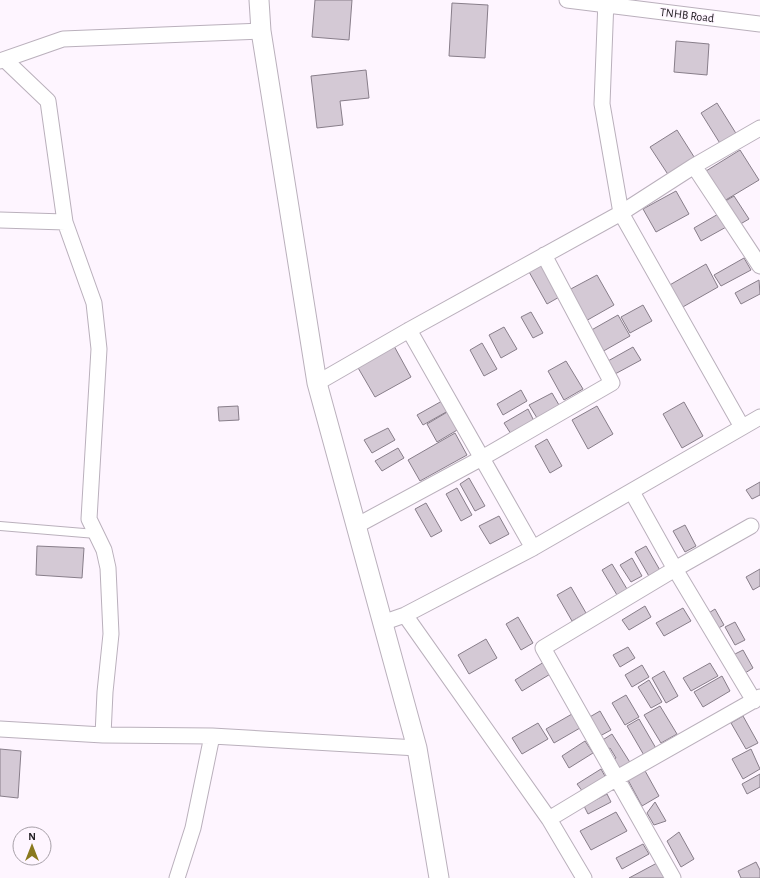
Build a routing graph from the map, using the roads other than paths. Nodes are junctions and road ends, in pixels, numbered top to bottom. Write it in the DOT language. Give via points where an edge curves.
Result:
graph roads {
  1 [pos="259,0"];
  2 [pos="567,0"];
  3 [pos="606,2"];
  4 [pos="760,24"];
  5 [pos="261,31"];
  6 [pos="3,60"];
  7 [pos="760,128"];
  8 [pos="694,166"];
  9 [pos="621,213"];
  10 [pos="0,220"];
  11 [pos="65,222"];
  12 [pos="544,255"];
  13 [pos="760,266"];
  14 [pos="409,330"];
  15 [pos="317,383"];
  16 [pos="760,418"];
  17 [pos="742,427"];
  18 [pos="482,458"];
  19 [pos="632,492"];
  20 [pos="0,526"];
  21 [pos="356,526"];
  22 [pos="751,526"];
  23 [pos="96,534"];
  24 [pos="533,548"];
  25 [pos="675,569"];
  26 [pos="405,615"];
  27 [pos="382,623"];
  28 [pos="757,699"];
  29 [pos="0,729"];
  30 [pos="103,735"];
  31 [pos="212,736"];
  32 [pos="417,748"];
  33 [pos="617,778"];
  34 [pos="549,819"];
  35 [pos="177,878"];
  36 [pos="439,878"];
  37 [pos="584,878"];
  38 [pos="673,878"];
  1 -- 5 [label="street"];
  2 -- 3 [label="street, TNHB Road"];
  3 -- 4 [label="street, TNHB Road"];
  3 -- 9 [label="street" via="602,104"];
  5 -- 6 [label="street" via="63,39"];
  5 -- 15 [label="street"];
  6 -- 11 [label="street" via="48,101"];
  7 -- 8 [label="street"];
  8 -- 9 [label="street"];
  8 -- 13 [label="street"];
  9 -- 12 [label="street"];
  9 -- 17 [label="street"];
  10 -- 11 [label="street"];
  11 -- 23 [label="street" via="94,303 99,349 89,519"];
  12 -- 14 [label="street"];
  12 -- 18 [label="street" via="612,383"];
  14 -- 15 [label="street"];
  14 -- 18 [label="street"];
  15 -- 21 [label="street"];
  16 -- 17 [label="street"];
  17 -- 19 [label="street"];
  18 -- 21 [label="street"];
  18 -- 24 [label="street"];
  19 -- 24 [label="street"];
  19 -- 25 [label="street"];
  20 -- 23 [label="lane"];
  21 -- 27 [label="street"];
  22 -- 25 [label="street"];
  23 -- 30 [label="street" via="104,550 108,568 111,634"];
  24 -- 26 [label="street"];
  25 -- 28 [label="street"];
  25 -- 33 [label="street" via="543,648"];
  26 -- 27 [label="street"];
  26 -- 34 [label="street"];
  27 -- 32 [label="street"];
  28 -- 33 [label="street"];
  29 -- 30 [label="street"];
  30 -- 31 [label="street"];
  31 -- 32 [label="street"];
  31 -- 35 [label="street" via="193,828"];
  32 -- 36 [label="street"];
  33 -- 34 [label="street"];
  33 -- 38 [label="street"];
  34 -- 37 [label="street"];
}
